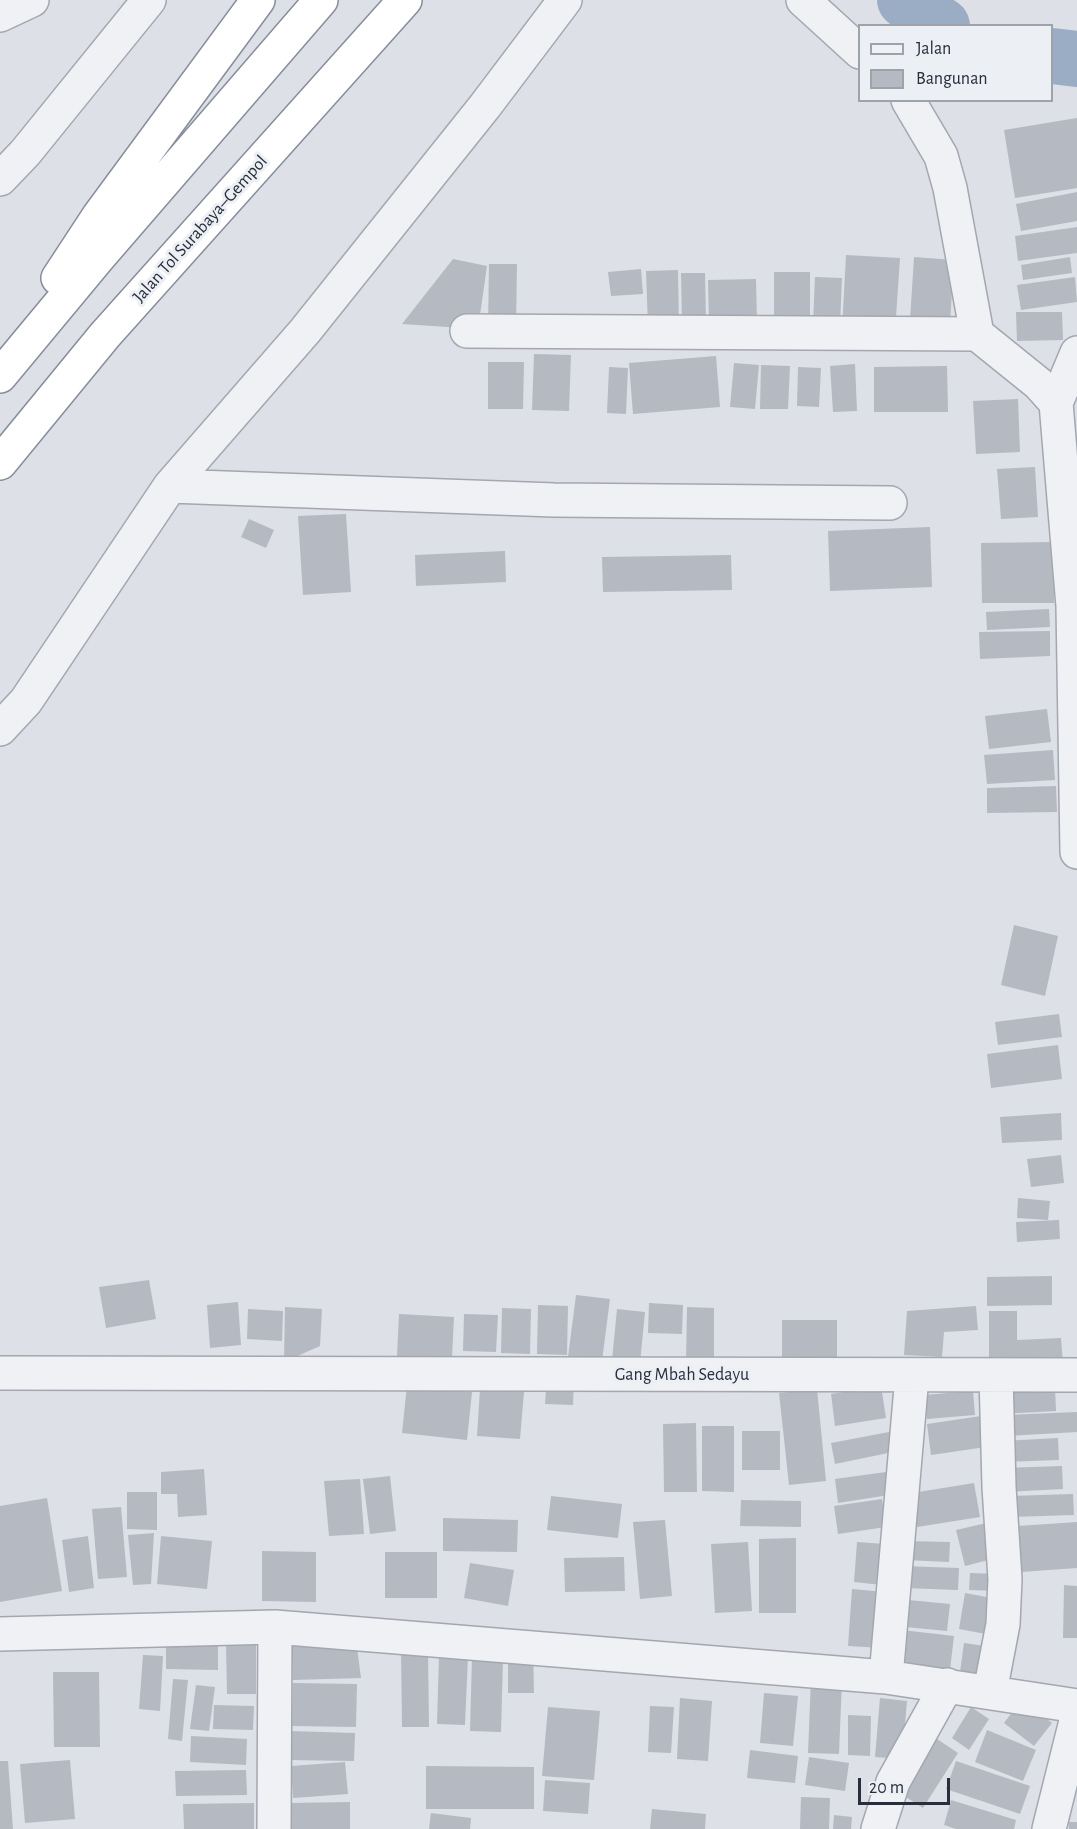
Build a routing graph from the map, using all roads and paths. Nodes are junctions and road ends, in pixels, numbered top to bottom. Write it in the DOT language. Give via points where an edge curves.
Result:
graph roads {
  1 [pos="32,0"];
  2 [pos="149,0"];
  3 [pos="258,0"];
  4 [pos="321,0"];
  5 [pos="405,0"];
  6 [pos="565,0"];
  7 [pos="803,0"];
  8 [pos="0,15"];
  9 [pos="858,50"];
  10 [pos="909,102"];
  11 [pos="0,179"];
  12 [pos="467,331"];
  13 [pos="977,334"];
  14 [pos="1077,352"];
  15 [pos="0,364"];
  16 [pos="0,376"];
  17 [pos="1056,403"];
  18 [pos="0,463"];
  19 [pos="170,486"];
  20 [pos="890,503"];
  21 [pos="1075,606"];
  22 [pos="1075,721"];
  23 [pos="0,729"];
  24 [pos="1077,852"];
  25 [pos="0,1373"];
  26 [pos="1077,1375"];
  27 [pos="912,1376"];
  28 [pos="996,1376"];
  29 [pos="275,1628"];
  30 [pos="0,1634"];
  31 [pos="886,1677"];
  32 [pos="946,1685"];
  33 [pos="990,1692"];
  34 [pos="1077,1706"];
  35 [pos="1077,1717"];
  36 [pos="274,1829"];
  37 [pos="878,1829"];
  38 [pos="1049,1829"];
  1 -- 8 [label="street"];
  2 -- 11 [label="street"];
  3 -- 15 [label="highway" via="98,217"];
  4 -- 16 [label="highway"];
  5 -- 18 [label="highway, Jalan Tol Surabaya–Gempol" via="105,335"];
  6 -- 19 [label="street" via="305,331"];
  7 -- 9 [label="street"];
  10 -- 13 [label="street" via="941,156"];
  12 -- 13 [label="street"];
  13 -- 17 [label="street" via="1039,384"];
  14 -- 17 [label="street"];
  17 -- 21 [label="street"];
  19 -- 20 [label="street" via="554,500"];
  19 -- 23 [label="street" via="26,701"];
  21 -- 22 [label="street"];
  22 -- 24 [label="street"];
  25 -- 27 [label="street, Gang Mbah Sedayu"];
  26 -- 28 [label="street, Gang Mbah Sedayu"];
  27 -- 28 [label="street, Gang Mbah Sedayu"];
  27 -- 31 [label="street"];
  28 -- 33 [label="street" via="1005,1579 1003,1624"];
  29 -- 30 [label="street"];
  29 -- 31 [label="street"];
  29 -- 36 [label="street"];
  31 -- 32 [label="street"];
  32 -- 33 [label="street"];
  32 -- 37 [label="street" via="893,1782"];
  33 -- 34 [label="street"];
  35 -- 38 [label="street"];
}
